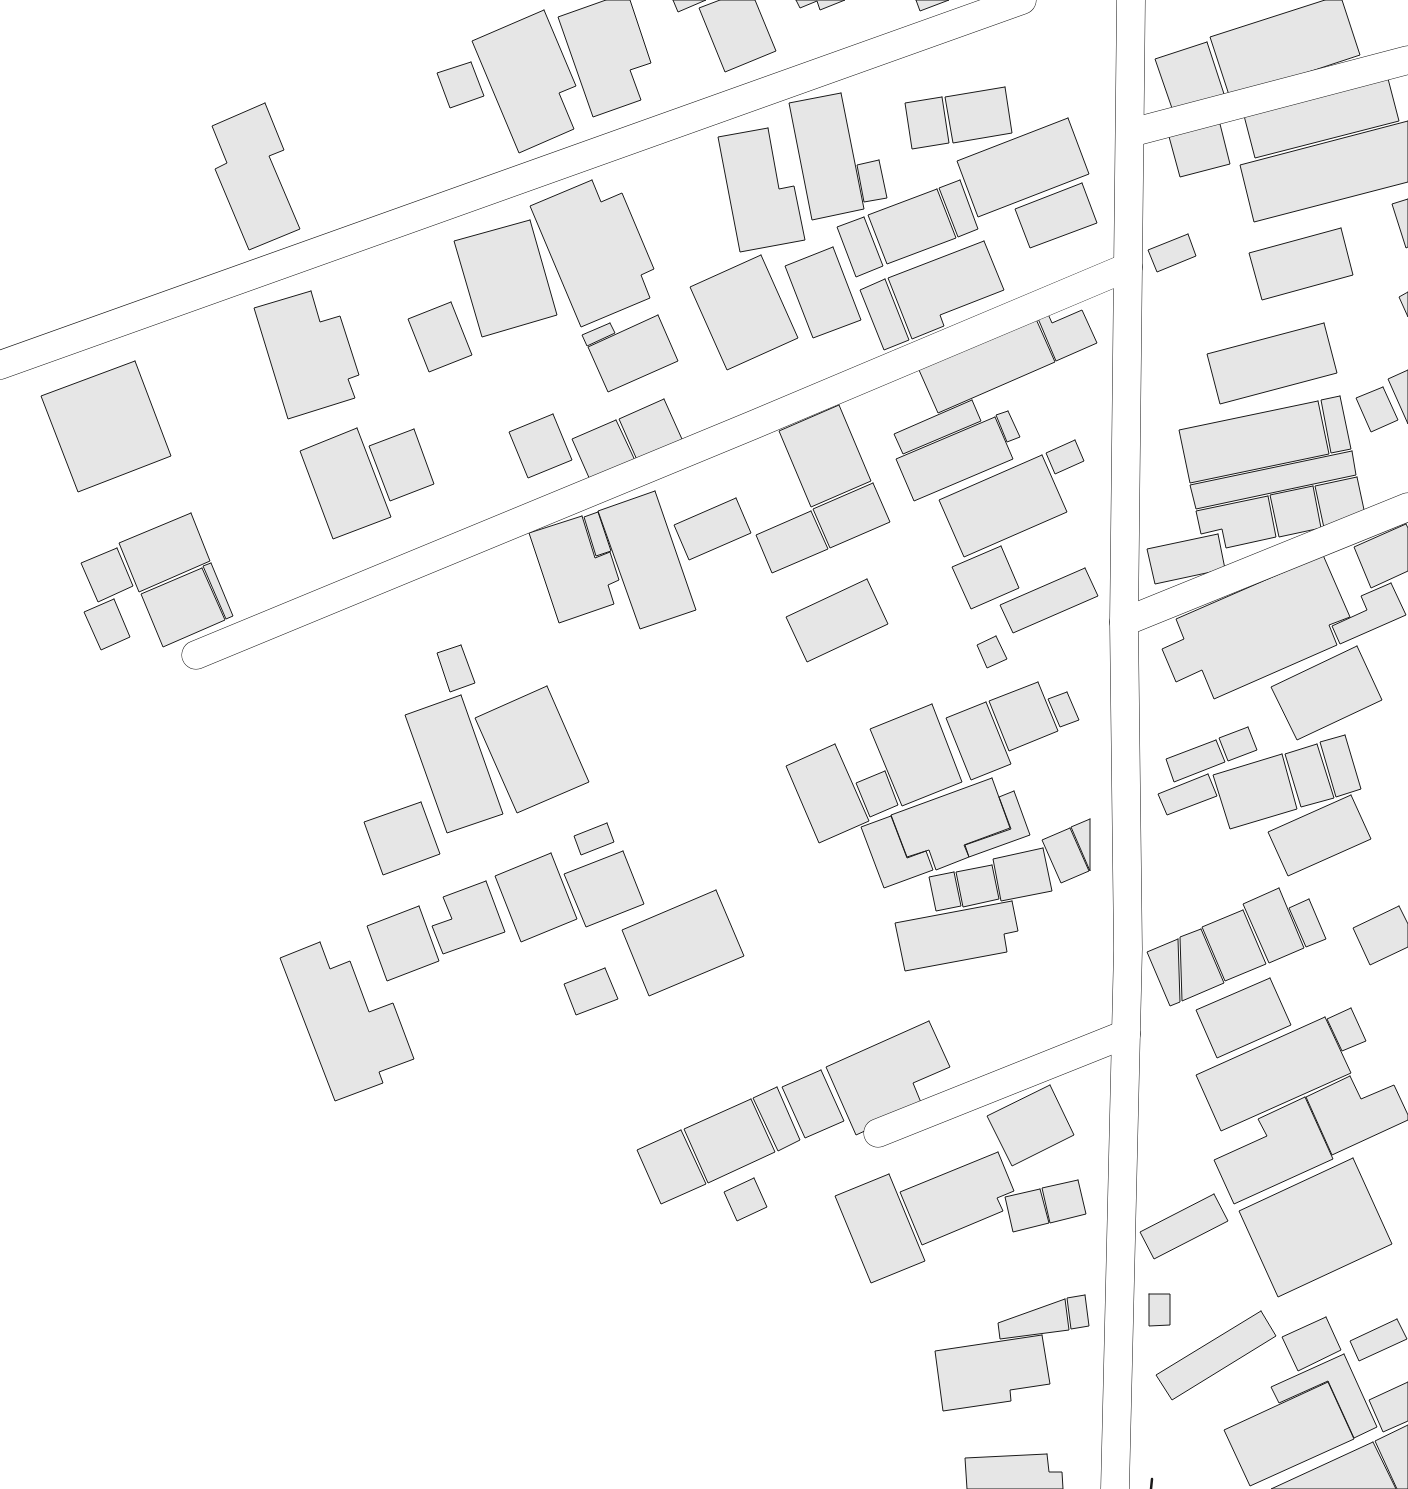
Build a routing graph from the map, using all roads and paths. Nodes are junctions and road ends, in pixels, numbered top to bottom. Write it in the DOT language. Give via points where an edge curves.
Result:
graph roads {
  1 [pos="1022,0"];
  2 [pos="1131,0"];
  3 [pos="1408,60"];
  4 [pos="1130,133"];
  5 [pos="1128,266"];
  6 [pos="0,365"];
  7 [pos="1408,507"];
  8 [pos="1124,622"];
  9 [pos="196,655"];
  10 [pos="1126,1034"];
  11 [pos="878,1133"];
  12 [pos="1115,1489"];
  1 -- 6 [label="street"];
  2 -- 4 [label="street"];
  3 -- 4 [label="street"];
  4 -- 5 [label="street"];
  5 -- 8 [label="street"];
  5 -- 9 [label="street"];
  7 -- 8 [label="street"];
  8 -- 10 [label="street"];
  10 -- 11 [label="street"];
  10 -- 12 [label="street"];
}
